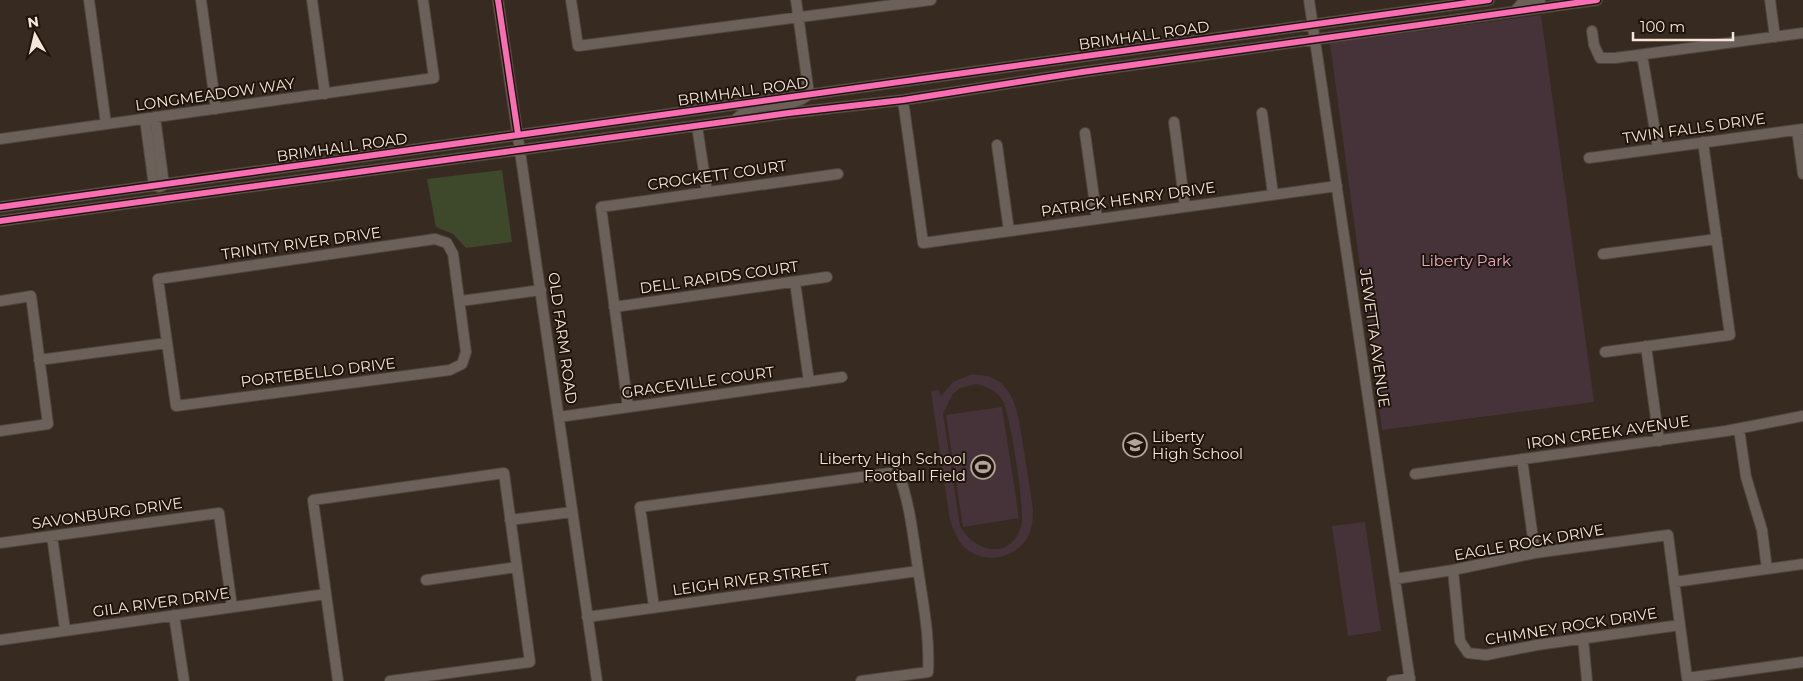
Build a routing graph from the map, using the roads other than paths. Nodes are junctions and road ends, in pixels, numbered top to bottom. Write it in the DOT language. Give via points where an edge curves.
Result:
graph roads {
  1 [pos="89,0"];
  2 [pos="200,0"];
  3 [pos="312,0"];
  4 [pos="423,0"];
  5 [pos="498,0"];
  6 [pos="571,0"];
  7 [pos="796,0"];
  8 [pos="931,0"];
  9 [pos="1310,0"];
  10 [pos="1490,0"];
  11 [pos="1540,0"];
  12 [pos="1598,0"];
  13 [pos="1770,0"];
  14 [pos="1484,1"];
  15 [pos="1515,11"];
  16 [pos="798,18"];
  17 [pos="1312,23"];
  18 [pos="1419,24"];
  19 [pos="1592,31"];
  20 [pos="1803,33"];
  21 [pos="1775,37"];
  22 [pos="1316,41"];
  23 [pos="1642,55"];
  24 [pos="325,94"];
  25 [pos="809,94"];
  26 [pos="903,100"];
  27 [pos="216,109"];
  28 [pos="1262,113"];
  29 [pos="150,118"];
  30 [pos="733,121"];
  31 [pos="1174,122"];
  32 [pos="106,124"];
  33 [pos="697,126"];
  34 [pos="1800,129"];
  35 [pos="1086,133"];
  36 [pos="518,134"];
  37 [pos="0,139"];
  38 [pos="1704,142"];
  39 [pos="998,145"];
  40 [pos="1658,148"];
  41 [pos="521,150"];
  42 [pos="1589,158"];
  43 [pos="838,174"];
  44 [pos="1803,174"];
  45 [pos="159,186"];
  46 [pos="1337,186"];
  47 [pos="707,192"];
  48 [pos="1273,194"];
  49 [pos="0,206"];
  50 [pos="1185,207"];
  51 [pos="88,208"];
  52 [pos="1098,219"];
  53 [pos="0,221"];
  54 [pos="1010,231"];
  55 [pos="1717,239"];
  56 [pos="1603,254"];
  57 [pos="827,277"];
  58 [pos="795,282"];
  59 [pos="541,290"];
  60 [pos="0,301"];
  61 [pos="461,301"];
  62 [pos="614,307"];
  63 [pos="167,342"];
  64 [pos="1646,346"];
  65 [pos="1605,352"];
  66 [pos="40,360"];
  67 [pos="842,377"];
  68 [pos="809,382"];
  69 [pos="628,407"];
  70 [pos="1803,416"];
  71 [pos="559,417"];
  72 [pos="1739,429"];
  73 [pos="0,431"];
  74 [pos="1659,441"];
  75 [pos="1522,459"];
  76 [pos="1415,474"];
  77 [pos="572,512"];
  78 [pos="510,520"];
  79 [pos="52,536"];
  80 [pos="0,544"];
  81 [pos="1535,553"];
  82 [pos="1803,564"];
  83 [pos="517,568"];
  84 [pos="1767,569"];
  85 [pos="1453,570"];
  86 [pos="918,571"];
  87 [pos="1395,579"];
  88 [pos="426,580"];
  89 [pos="1674,582"];
  90 [pos="326,594"];
  91 [pos="232,607"];
  92 [pos="654,608"];
  93 [pos="174,615"];
  94 [pos="588,617"];
  95 [pos="1680,625"];
  96 [pos="65,630"];
  97 [pos="1583,638"];
  98 [pos="0,640"];
  99 [pos="1803,662"];
  100 [pos="1410,680"];
  101 [pos="184,681"];
  102 [pos="338,681"];
  103 [pos="390,681"];
  104 [pos="597,681"];
  105 [pos="861,681"];
  106 [pos="1392,681"];
  107 [pos="1587,681"];
  1 -- 32 [label="street"];
  2 -- 27 [label="street"];
  3 -- 24 [label="street"];
  4 -- 24 [label="street, LONGMEADOW WAY" via="434,78"];
  5 -- 36 [label="street, OLD FARM ROAD"];
  6 -- 16 [label="street" via="578,46"];
  7 -- 16 [label="street"];
  8 -- 16 [label="street"];
  9 -- 17 [label="street, JEWETTA AVENUE"];
  10 -- 14 [label="street, BRIMHALL ROAD"];
  11 -- 15 [label="street" via="1522,3"];
  12 -- 15 [label="street, BRIMHALL ROAD"];
  13 -- 21 [label="street"];
  14 -- 17 [label="street, BRIMHALL ROAD"];
  14 -- 18 [label="street" via="1477,9 1433,16"];
  15 -- 18 [label="street, BRIMHALL ROAD"];
  16 -- 25 [label="street"];
  17 -- 22 [label="street, JEWETTA AVENUE"];
  17 -- 25 [label="street, BRIMHALL ROAD"];
  18 -- 22 [label="street, BRIMHALL ROAD"];
  19 -- 23 [label="street" via="1600,58"];
  20 -- 21 [label="street"];
  21 -- 23 [label="street"];
  22 -- 26 [label="street, BRIMHALL ROAD"];
  22 -- 46 [label="street, JEWETTA AVENUE"];
  23 -- 40 [label="street"];
  24 -- 27 [label="street, LONGMEADOW WAY"];
  25 -- 30 [label="street" via="791,104 750,110"];
  25 -- 36 [label="street, BRIMHALL ROAD"];
  26 -- 30 [label="street, BRIMHALL ROAD"];
  26 -- 54 [label="street, PATRICK HENRY DRIVE" via="923,243"];
  27 -- 29 [label="street, LONGMEADOW WAY"];
  28 -- 48 [label="street"];
  29 -- 32 [label="street, LONGMEADOW WAY"];
  29 -- 45 [label="street"];
  30 -- 33 [label="street, BRIMHALL ROAD"];
  31 -- 50 [label="street"];
  32 -- 37 [label="street, LONGMEADOW WAY"];
  33 -- 41 [label="street, BRIMHALL ROAD"];
  33 -- 47 [label="street"];
  34 -- 38 [label="street, TWIN FALLS DRIVE"];
  34 -- 44 [label="street"];
  35 -- 52 [label="street"];
  36 -- 41 [label="street, OLD FARM ROAD"];
  36 -- 45 [label="street, BRIMHALL ROAD"];
  38 -- 40 [label="street, TWIN FALLS DRIVE"];
  38 -- 55 [label="street"];
  39 -- 54 [label="street"];
  40 -- 42 [label="street, TWIN FALLS DRIVE"];
  41 -- 51 [label="street, BRIMHALL ROAD"];
  41 -- 59 [label="street, OLD FARM ROAD"];
  43 -- 47 [label="street, CROCKETT COURT"];
  45 -- 49 [label="street, BRIMHALL ROAD"];
  45 -- 51 [label="street" via="149,192 103,200"];
  46 -- 48 [label="street, PATRICK HENRY DRIVE"];
  46 -- 87 [label="street, JEWETTA AVENUE"];
  47 -- 62 [label="street, CROCKETT COURT" via="600,207"];
  48 -- 50 [label="street, PATRICK HENRY DRIVE"];
  50 -- 52 [label="street, PATRICK HENRY DRIVE"];
  51 -- 53 [label="street, BRIMHALL ROAD"];
  52 -- 54 [label="street, PATRICK HENRY DRIVE"];
  55 -- 56 [label="street"];
  55 -- 64 [label="street" via="1730,335"];
  57 -- 58 [label="street, DELL RAPIDS COURT"];
  58 -- 62 [label="street, DELL RAPIDS COURT"];
  58 -- 68 [label="street"];
  59 -- 61 [label="street"];
  59 -- 71 [label="street, OLD FARM ROAD"];
  60 -- 66 [label="street" via="31,296"];
  61 -- 63 [label="street, TRINITY RIVER DRIVE" via="453,254 447,243 435,239 158,279"];
  61 -- 63 [label="street, PORTEBELLO DRIVE" via="466,352 462,364 450,370 176,406"];
  62 -- 69 [label="street"];
  63 -- 66 [label="street"];
  64 -- 65 [label="street"];
  64 -- 74 [label="street"];
  66 -- 73 [label="street" via="48,424"];
  67 -- 68 [label="street, GRACEVILLE COURT"];
  68 -- 69 [label="street, GRACEVILLE COURT"];
  69 -- 71 [label="street, GRACEVILLE COURT"];
  70 -- 72 [label="street, IRON CREEK AVENUE"];
  71 -- 77 [label="street, OLD FARM ROAD"];
  72 -- 74 [label="street, IRON CREEK AVENUE"];
  72 -- 84 [label="street" via="1746,477 1762,530"];
  74 -- 75 [label="street, IRON CREEK AVENUE"];
  75 -- 76 [label="street, IRON CREEK AVENUE"];
  75 -- 81 [label="street"];
  77 -- 78 [label="street"];
  77 -- 94 [label="street, OLD FARM ROAD"];
  78 -- 83 [label="street"];
  78 -- 90 [label="street" via="504,474 313,500"];
  79 -- 80 [label="street, SAVONBURG DRIVE"];
  79 -- 91 [label="street, SAVONBURG DRIVE" via="219,513"];
  79 -- 96 [label="street"];
  81 -- 85 [label="street, EAGLE ROCK DRIVE"];
  81 -- 89 [label="street, EAGLE ROCK DRIVE" via="1668,535"];
  82 -- 84 [label="street"];
  83 -- 88 [label="street"];
  83 -- 103 [label="street" via="530,662"];
  84 -- 89 [label="street"];
  85 -- 87 [label="street, EAGLE ROCK DRIVE"];
  85 -- 97 [label="street, CHIMNEY ROCK DRIVE" via="1460,641 1468,653 1486,655"];
  86 -- 92 [label="street, LEIGH RIVER STREET"];
  86 -- 92 [label="street" via="908,502 898,472 640,507"];
  86 -- 105 [label="street" via="928,640 928,672"];
  87 -- 100 [label="street, JEWETTA AVENUE"];
  89 -- 95 [label="street"];
  90 -- 91 [label="street, GILA RIVER DRIVE"];
  90 -- 102 [label="street"];
  91 -- 93 [label="street, GILA RIVER DRIVE"];
  92 -- 94 [label="street, LEIGH RIVER STREET"];
  93 -- 96 [label="street, GILA RIVER DRIVE"];
  93 -- 101 [label="street"];
  94 -- 104 [label="street, OLD FARM ROAD"];
  95 -- 97 [label="street, CHIMNEY ROCK DRIVE"];
  95 -- 99 [label="street" via="1687,678"];
  96 -- 98 [label="street, GILA RIVER DRIVE"];
  97 -- 107 [label="street"];
  100 -- 106 [label="street"];
}
